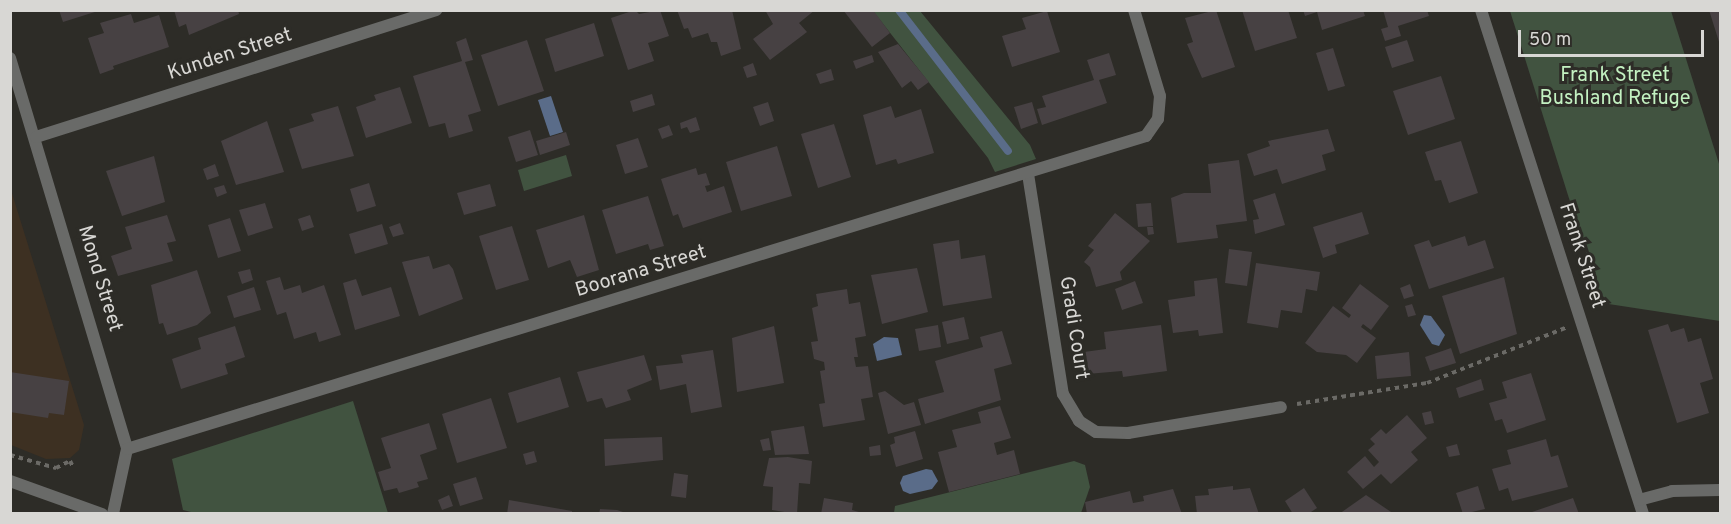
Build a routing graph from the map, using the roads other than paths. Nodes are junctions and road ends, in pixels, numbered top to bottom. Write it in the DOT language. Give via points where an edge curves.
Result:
graph roads {
  1 [pos="436,10"];
  2 [pos="1134,10"];
  3 [pos="1481,10"];
  4 [pos="10,58"];
  5 [pos="36,137"];
  6 [pos="1028,174"];
  7 [pos="1281,407"];
  8 [pos="127,449"];
  9 [pos="10,481"];
  10 [pos="1720,490"];
  11 [pos="1639,500"];
  12 [pos="102,513"];
  13 [pos="113,513"];
  14 [pos="1643,513"];
  1 -- 5 [label="street, Kunden Street"];
  2 -- 6 [label="street, Boorana Street" via="1160,96 1158,119 1146,136"];
  3 -- 11 [label="street, Frank Street"];
  4 -- 5 [label="street, Mond Street"];
  5 -- 8 [label="street, Mond Street"];
  6 -- 7 [label="street, Gradi Court" via="1063,394 1079,421 1096,432 1128,434"];
  6 -- 8 [label="street, Boorana Street"];
  8 -- 13 [label="street, Mond Street"];
  9 -- 12 [label="street"];
  10 -- 11 [label="street" via="1672,490"];
  11 -- 14 [label="street, Frank Street"];
}
